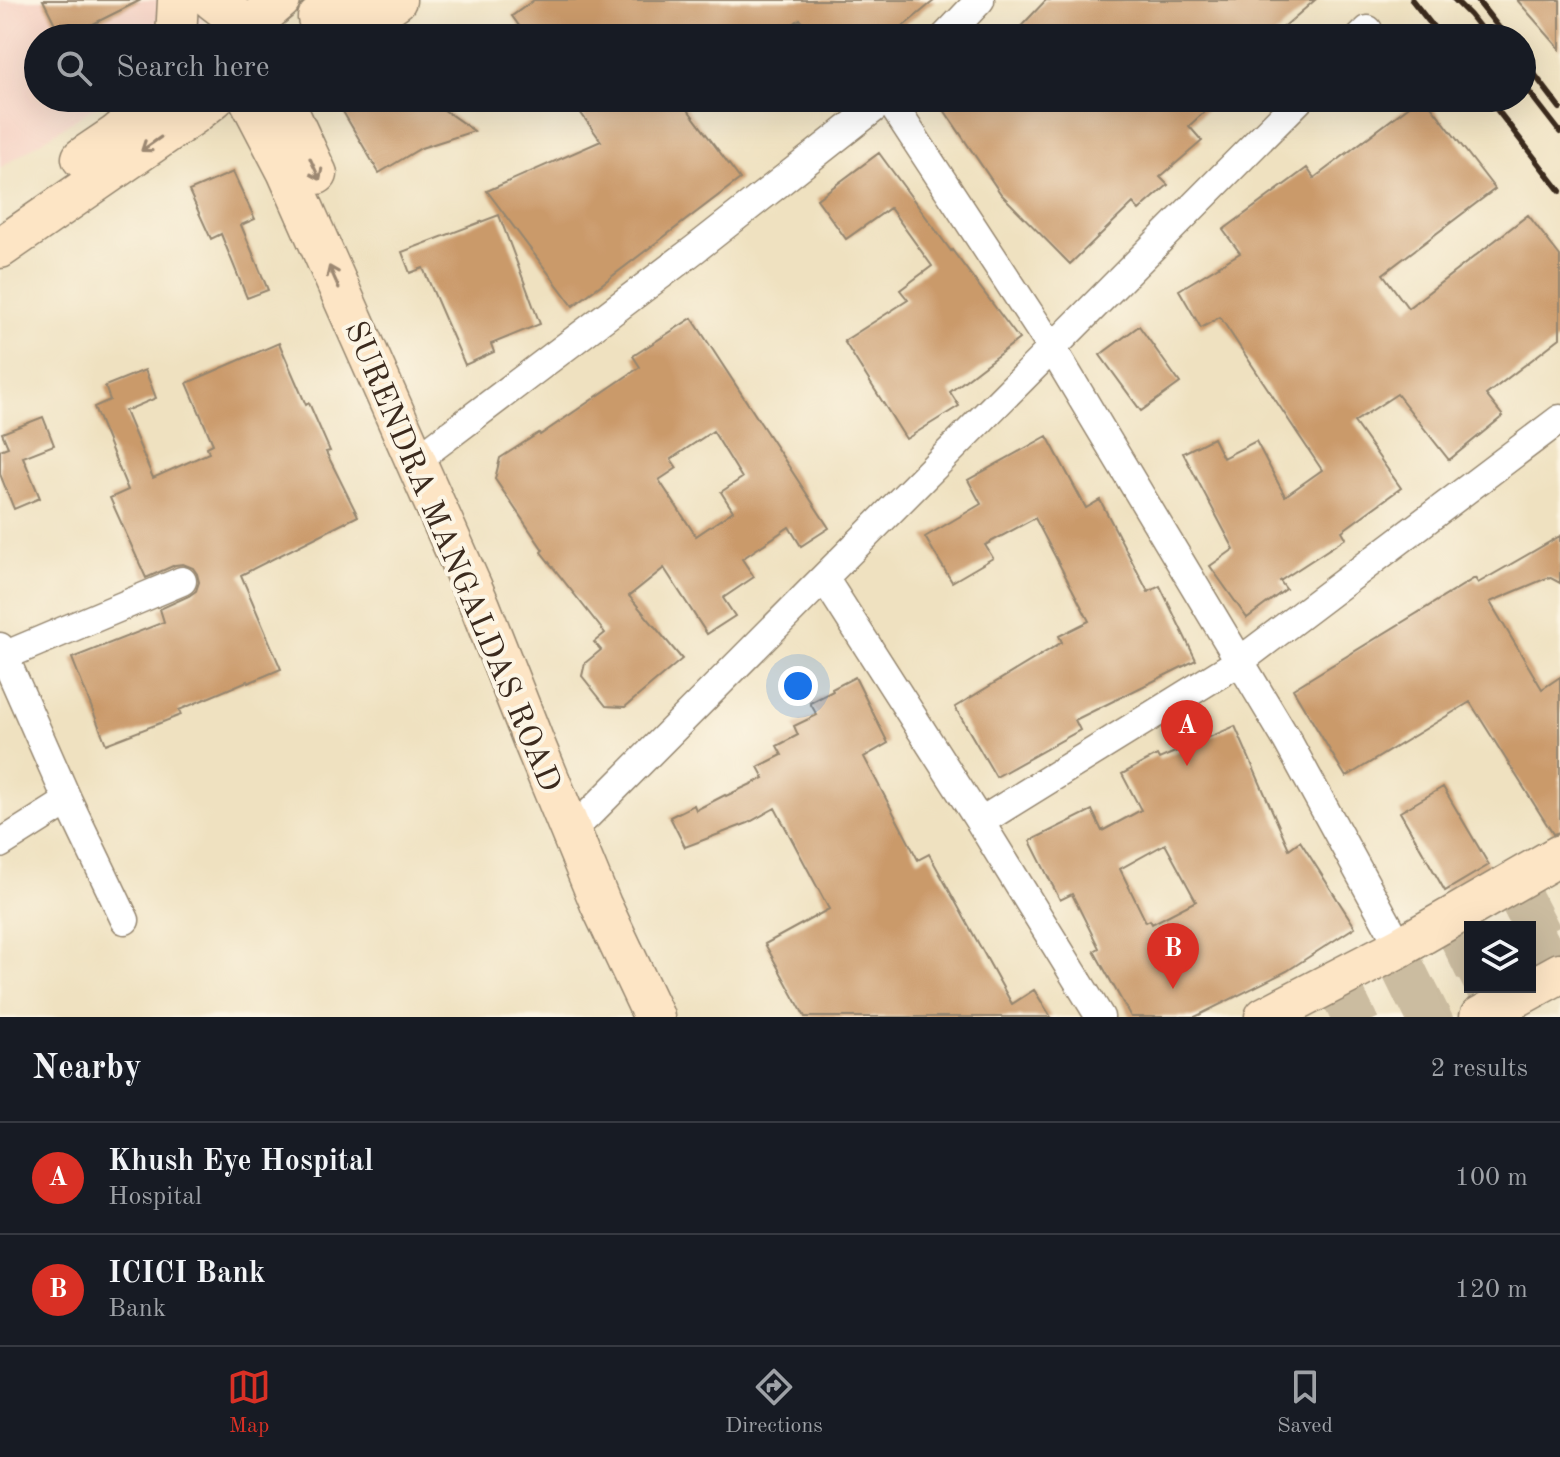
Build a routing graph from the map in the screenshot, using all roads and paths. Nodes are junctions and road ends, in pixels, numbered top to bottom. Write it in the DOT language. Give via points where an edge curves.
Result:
graph roads {
  1 [pos="178,0"];
  2 [pos="212,0"];
  3 [pos="280,0"];
  4 [pos="396,0"];
  5 [pos="980,0"];
  6 [pos="316,19"];
  7 [pos="177,24"];
  8 [pos="230,24"];
  9 [pos="251,24"];
  10 [pos="957,24"];
  11 [pos="131,112"];
  12 [pos="145,112"];
  13 [pos="196,112"];
  14 [pos="256,112"];
  15 [pos="288,112"];
  16 [pos="869,112"];
  17 [pos="896,112"];
  18 [pos="1287,112"];
  19 [pos="116,135"];
  20 [pos="0,215"];
  21 [pos="0,248"];
  22 [pos="1052,348"];
  23 [pos="1560,419"];
  24 [pos="426,453"];
  25 [pos="824,578"];
  26 [pos="182,581"];
  27 [pos="2,651"];
  28 [pos="1240,661"];
  29 [pos="68,801"];
  30 [pos="586,817"];
  31 [pos="980,822"];
  32 [pos="0,844"];
  33 [pos="1560,855"];
  34 [pos="125,920"];
  35 [pos="1400,947"];
  36 [pos="1560,973"];
  37 [pos="654,1017"];
  38 [pos="673,1017"];
  39 [pos="1100,1017"];
  40 [pos="1265,1017"];
  41 [pos="1480,1017"];
  1 -- 7 [label="main road"];
  2 -- 8 [label="main road"];
  3 -- 9 [label="main road"];
  4 -- 6 [label="main road" via="379,12"];
  5 -- 10 [label="street"];
  11 -- 19 [label="main road"];
  12 -- 19 [label="main road"];
  13 -- 21 [label="main road, one-way"];
  24 -- 14 [label="main road, SURENDRA MANGALDAS ROAD, one-way"];
  15 -- 24 [label="main road, SURENDRA MANGALDAS ROAD, one-way" via="370,290"];
  16 -- 24 [label="street"];
  17 -- 22 [label="street"];
  18 -- 22 [label="street"];
  19 -- 20 [label="main road"];
  22 -- 25 [label="street"];
  22 -- 28 [label="street"];
  23 -- 28 [label="street"];
  24 -- 30 [label="main road, SURENDRA MANGALDAS ROAD"];
  24 -- 37 [label="main road, SURENDRA MANGALDAS ROAD" via="535,745"];
  25 -- 30 [label="street"];
  25 -- 31 [label="street"];
  26 -- 27 [label="street"];
  27 -- 29 [label="street"];
  28 -- 31 [label="street"];
  28 -- 35 [label="street"];
  29 -- 32 [label="street"];
  29 -- 34 [label="street"];
  30 -- 38 [label="main road, SURENDRA MANGALDAS ROAD"];
  31 -- 39 [label="street"];
  33 -- 35 [label="main road"];
  35 -- 40 [label="main road"];
  36 -- 41 [label="main road"];
}
